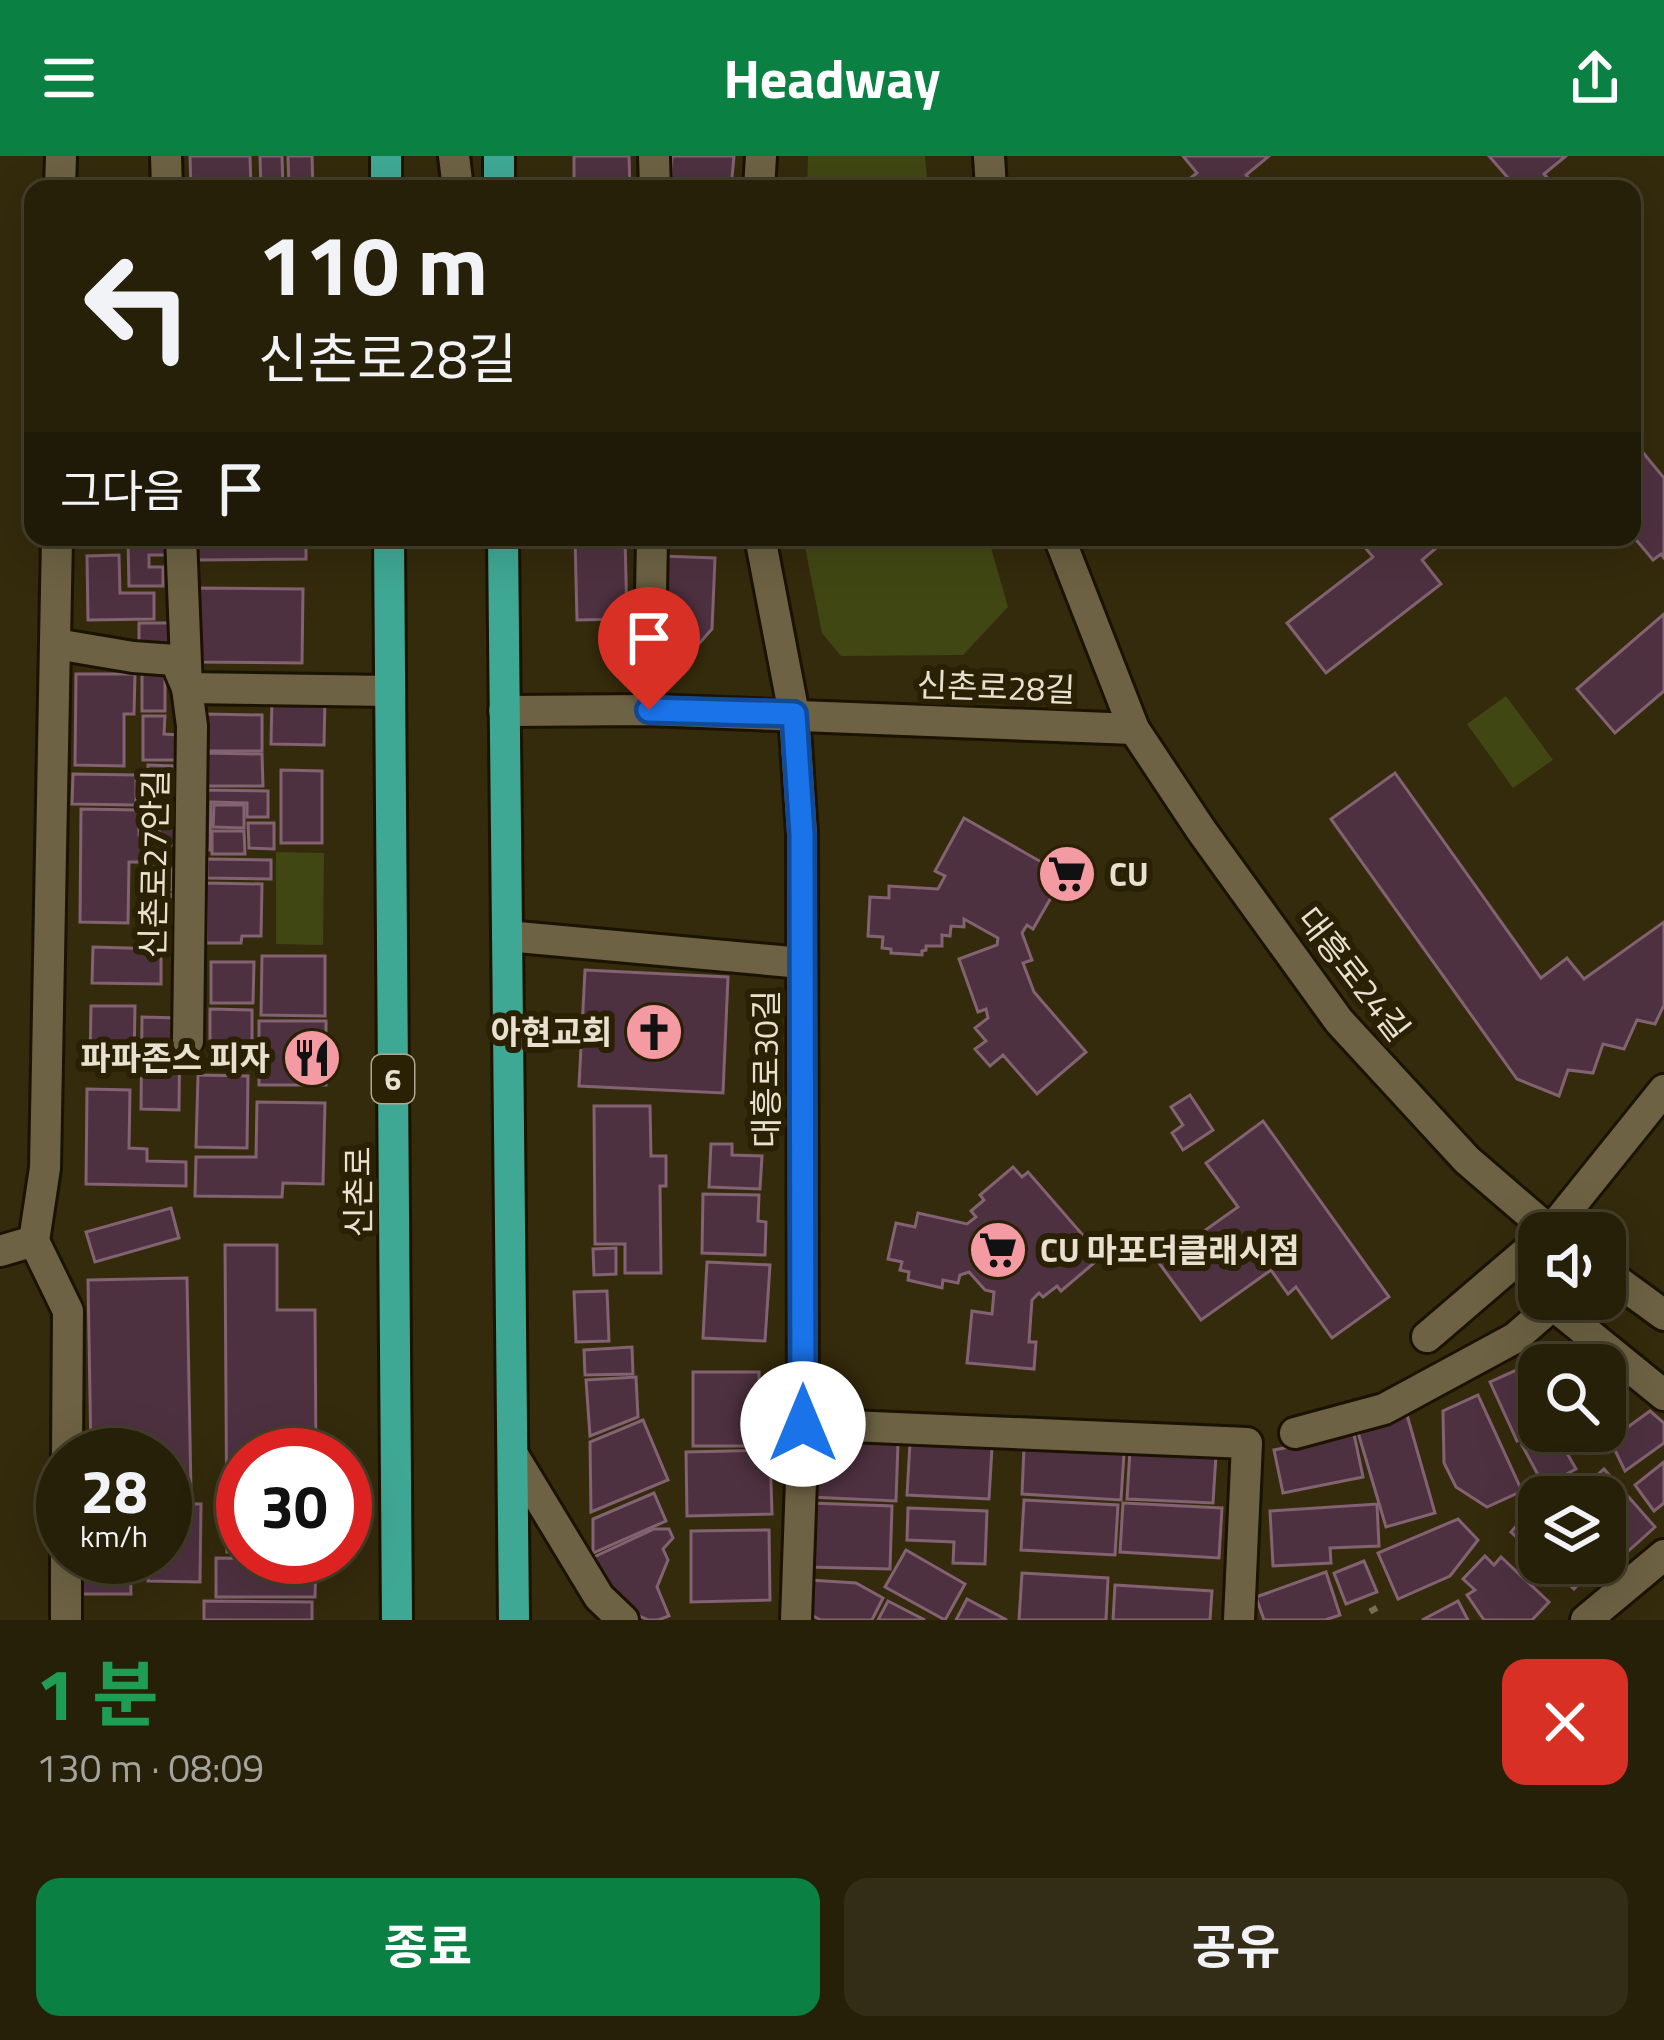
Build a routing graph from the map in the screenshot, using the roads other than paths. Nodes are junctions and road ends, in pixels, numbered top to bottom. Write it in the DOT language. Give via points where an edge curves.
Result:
graph roads {
  1 [pos="57,546"];
  2 [pos="181,546"];
  3 [pos="388,546"];
  4 [pos="502,546"];
  5 [pos="652,546"];
  6 [pos="762,546"];
  7 [pos="1063,546"];
  8 [pos="56,644"];
  9 [pos="187,688"];
  10 [pos="390,691"];
  11 [pos="649,710"];
  12 [pos="505,711"];
  13 [pos="794,714"];
  14 [pos="1134,729"];
  15 [pos="507,936"];
  16 [pos="802,963"];
  17 [pos="188,1041"];
  18 [pos="1664,1090"];
  19 [pos="1526,1212"];
  20 [pos="1567,1212"];
  21 [pos="34,1241"];
  22 [pos="0,1251"];
  23 [pos="1518,1259"];
  24 [pos="1626,1287"];
  25 [pos="1664,1315"];
  26 [pos="1427,1337"];
  27 [pos="1664,1395"];
  28 [pos="803,1424"];
  29 [pos="67,1428"];
  30 [pos="1295,1433"];
  31 [pos="513,1455"];
  32 [pos="1652,1565"];
  33 [pos="66,1584"];
  34 [pos="1664,1597"];
  35 [pos="66,1620"];
  36 [pos="398,1620"];
  37 [pos="514,1620"];
  38 [pos="622,1620"];
  39 [pos="796,1620"];
  40 [pos="1239,1620"];
  41 [pos="1586,1620"];
  1 -- 8 [label="street"];
  2 -- 9 [label="street, 신촌로27안길"];
  3 -- 10 [label="main road, 신촌로 / 6"];
  4 -- 12 [label="main road"];
  5 -- 11 [label="street"];
  6 -- 13 [label="street, 대흥로30길"];
  7 -- 14 [label="street, 신촌로28길"];
  8 -- 9 [label="street" via="175,660"];
  8 -- 21 [label="street" via="45,1168"];
  9 -- 10 [label="street"];
  9 -- 17 [label="street, 신촌로27안길"];
  10 -- 36 [label="main road, 신촌로 / 6"];
  11 -- 12 [label="street, 신촌로28길"];
  11 -- 13 [label="street, 신촌로28길"];
  12 -- 15 [label="main road"];
  13 -- 14 [label="street, 신촌로28길"];
  13 -- 16 [label="street, 대흥로30길"];
  14 -- 19 [label="street, 대흥로24길" via="1339,1022"];
  15 -- 16 [label="street"];
  15 -- 31 [label="main road"];
  16 -- 28 [label="street, 대흥로30길"];
  18 -- 20 [label="street"];
  21 -- 22 [label="street"];
  21 -- 29 [label="street" via="68,1311"];
  23 -- 26 [label="street"];
  24 -- 25 [label="street"];
  27 -- 30 [label="street" via="1553,1305 1515,1338 1384,1409"];
  28 -- 39 [label="street, 대흥로30길"];
  28 -- 40 [label="street" via="1246,1443"];
  31 -- 37 [label="main road"];
  31 -- 38 [label="street" via="599,1597"];
  32 -- 34 [label="street"];
  32 -- 41 [label="street"];
  33 -- 35 [label="street"];
}
